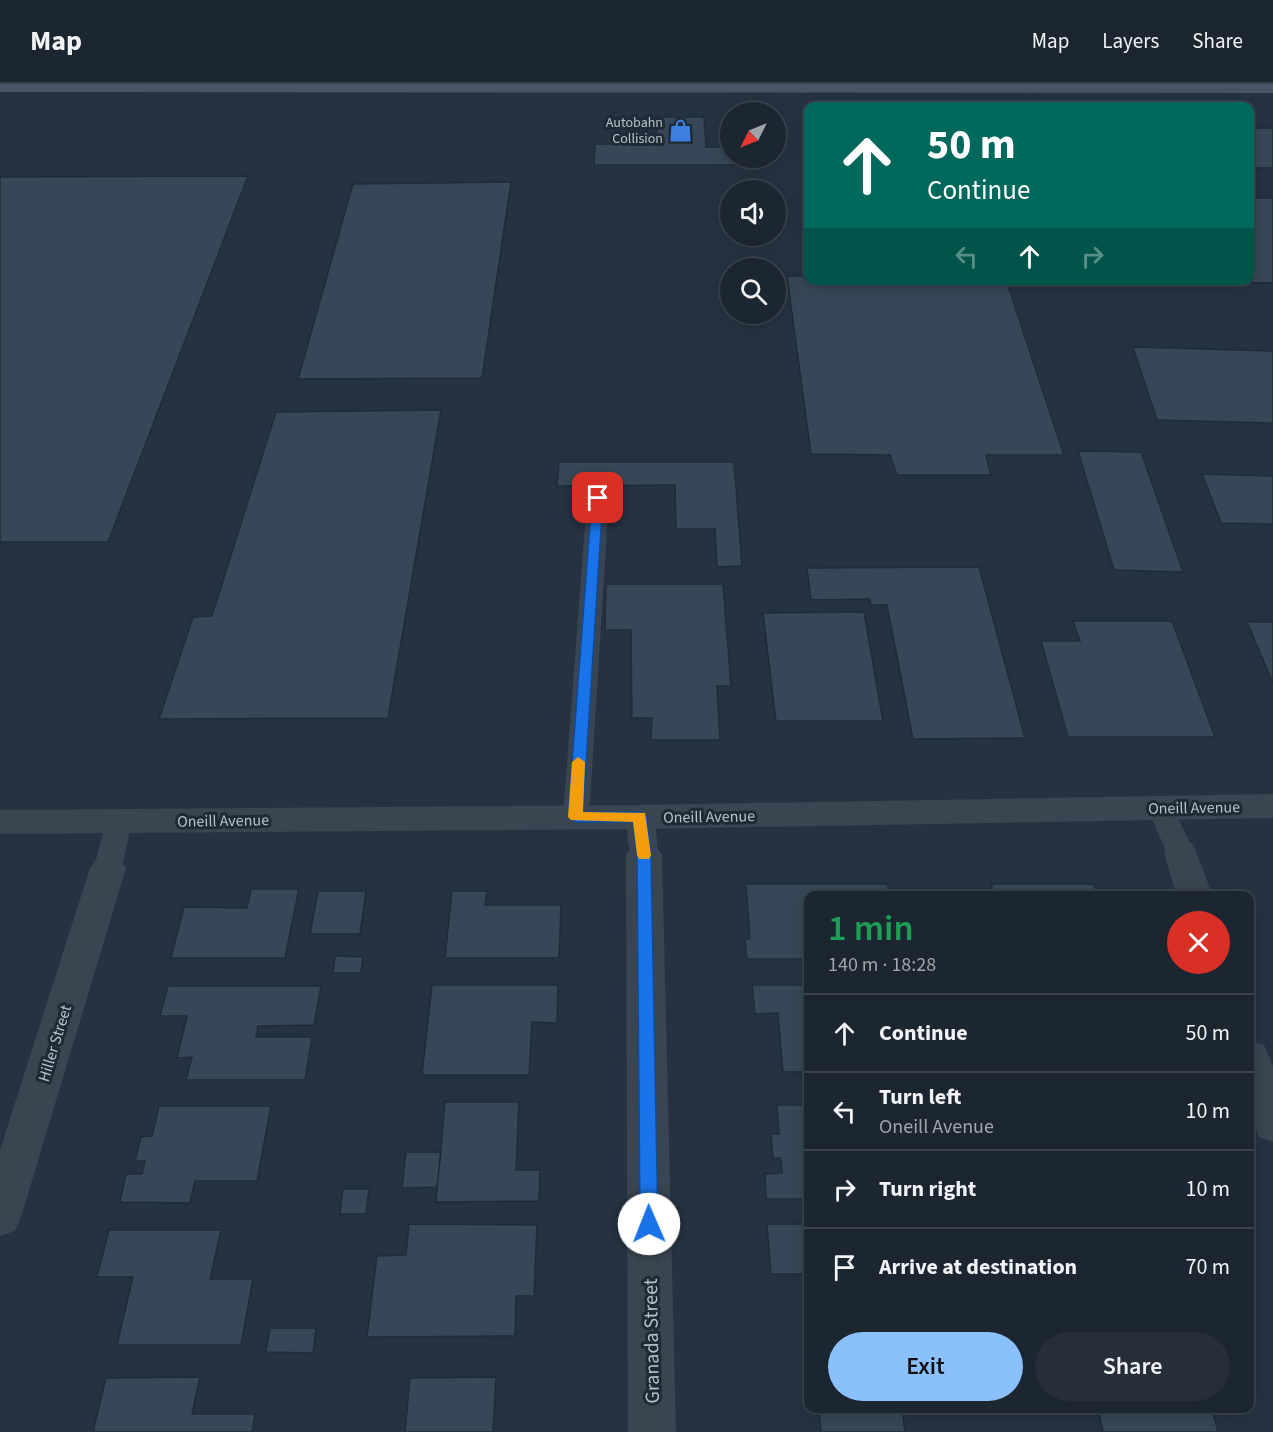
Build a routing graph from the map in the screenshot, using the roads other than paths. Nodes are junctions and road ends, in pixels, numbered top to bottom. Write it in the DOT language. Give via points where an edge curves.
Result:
graph roads {
  1 [pos="0,86"];
  2 [pos="1273,87"];
  3 [pos="598,498"];
  4 [pos="1273,806"];
  5 [pos="1160,808"];
  6 [pos="576,817"];
  7 [pos="119,821"];
  8 [pos="0,822"];
  9 [pos="642,836"];
  10 [pos="1181,853"];
  11 [pos="108,868"];
  12 [pos="1193,891"];
  13 [pos="1254,1068"];
  14 [pos="1273,1125"];
  15 [pos="0,1217"];
  16 [pos="652,1432"];
  1 -- 2 [label="main road"];
  3 -- 6 [label="lane"];
  4 -- 5 [label="street, Oneill Avenue"];
  5 -- 9 [label="street, Oneill Avenue"];
  5 -- 10 [label="lane"];
  6 -- 7 [label="street, Oneill Avenue"];
  6 -- 9 [label="street, Oneill Avenue"];
  7 -- 8 [label="street, Oneill Avenue"];
  7 -- 11 [label="lane"];
  9 -- 16 [label="street, Granada Street"];
  10 -- 12 [label="street"];
  11 -- 15 [label="street, Hiller Street"];
  13 -- 14 [label="street"];
}
